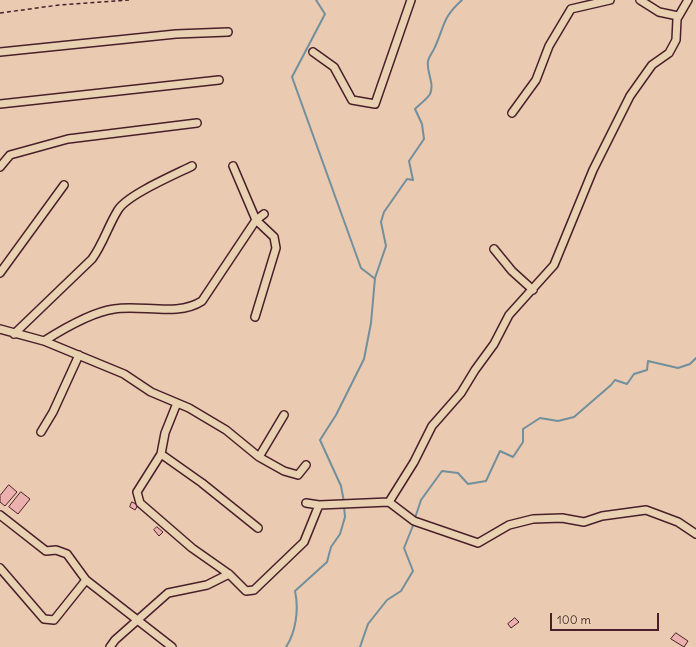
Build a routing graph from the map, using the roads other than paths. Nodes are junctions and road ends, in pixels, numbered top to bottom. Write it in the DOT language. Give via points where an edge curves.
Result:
graph roads {
  1 [pos="411,0"];
  2 [pos="610,0"];
  3 [pos="640,0"];
  4 [pos="688,0"];
  5 [pos="678,16"];
  6 [pos="228,32"];
  7 [pos="0,52"];
  8 [pos="313,52"];
  9 [pos="219,80"];
  10 [pos="0,104"];
  11 [pos="512,113"];
  12 [pos="197,123"];
  13 [pos="192,166"];
  14 [pos="233,166"];
  15 [pos="0,167"];
  16 [pos="64,185"];
  17 [pos="264,214"];
  18 [pos="256,220"];
  19 [pos="494,249"];
  20 [pos="0,273"];
  21 [pos="533,290"];
  22 [pos="255,317"];
  23 [pos="0,329"];
  24 [pos="14,334"];
  25 [pos="44,341"];
  26 [pos="79,355"];
  27 [pos="177,403"];
  28 [pos="284,415"];
  29 [pos="41,432"];
  30 [pos="161,454"];
  31 [pos="259,457"];
  32 [pos="306,465"];
  33 [pos="389,502"];
  34 [pos="306,503"];
  35 [pos="319,505"];
  36 [pos="0,515"];
  37 [pos="258,528"];
  38 [pos="696,534"];
  39 [pos="0,568"];
  40 [pos="229,574"];
  41 [pos="86,580"];
  42 [pos="138,620"];
  43 [pos="110,647"];
  44 [pos="172,647"];
  1 -- 8 [label="street" via="375,104 352,100 334,67"];
  2 -- 11 [label="street" via="571,10 549,46 536,80"];
  3 -- 5 [label="street" via="659,12"];
  4 -- 5 [label="street"];
  5 -- 21 [label="street" via="676,40 669,53 652,65 630,96 593,170 554,265"];
  6 -- 7 [label="street" via="176,34"];
  9 -- 10 [label="street"];
  12 -- 15 [label="street" via="68,139 10,155"];
  13 -- 24 [label="street" via="127,200 118,209 92,259"];
  14 -- 18 [label="street"];
  16 -- 20 [label="street"];
  17 -- 18 [label="street"];
  18 -- 22 [label="street" via="274,237 276,248"];
  18 -- 25 [label="street" via="202,301 194,307 110,309 62,330"];
  19 -- 21 [label="street"];
  21 -- 33 [label="street" via="509,315 494,344 461,393 432,426 414,462"];
  23 -- 24 [label="street"];
  24 -- 25 [label="street"];
  25 -- 26 [label="street"];
  26 -- 27 [label="street" via="124,374 151,392"];
  26 -- 29 [label="street"];
  27 -- 30 [label="street" via="165,434"];
  27 -- 31 [label="street" via="226,430"];
  28 -- 31 [label="street"];
  30 -- 37 [label="street" via="202,482"];
  30 -- 40 [label="street" via="137,492 140,503 192,548"];
  31 -- 32 [label="street" via="284,471 298,475"];
  33 -- 35 [label="street"];
  33 -- 38 [label="street" via="414,521 478,543 509,525 532,519 562,518 584,522 602,516 646,510 678,522"];
  34 -- 35 [label="street"];
  35 -- 40 [label="street" via="304,542 254,590 246,591"];
  36 -- 41 [label="street" via="46,551 56,550 67,554"];
  39 -- 41 [label="street" via="44,619 54,620"];
  40 -- 42 [label="street" via="207,585 168,593"];
  41 -- 42 [label="street"];
  42 -- 43 [label="street"];
  42 -- 44 [label="street"];
}
